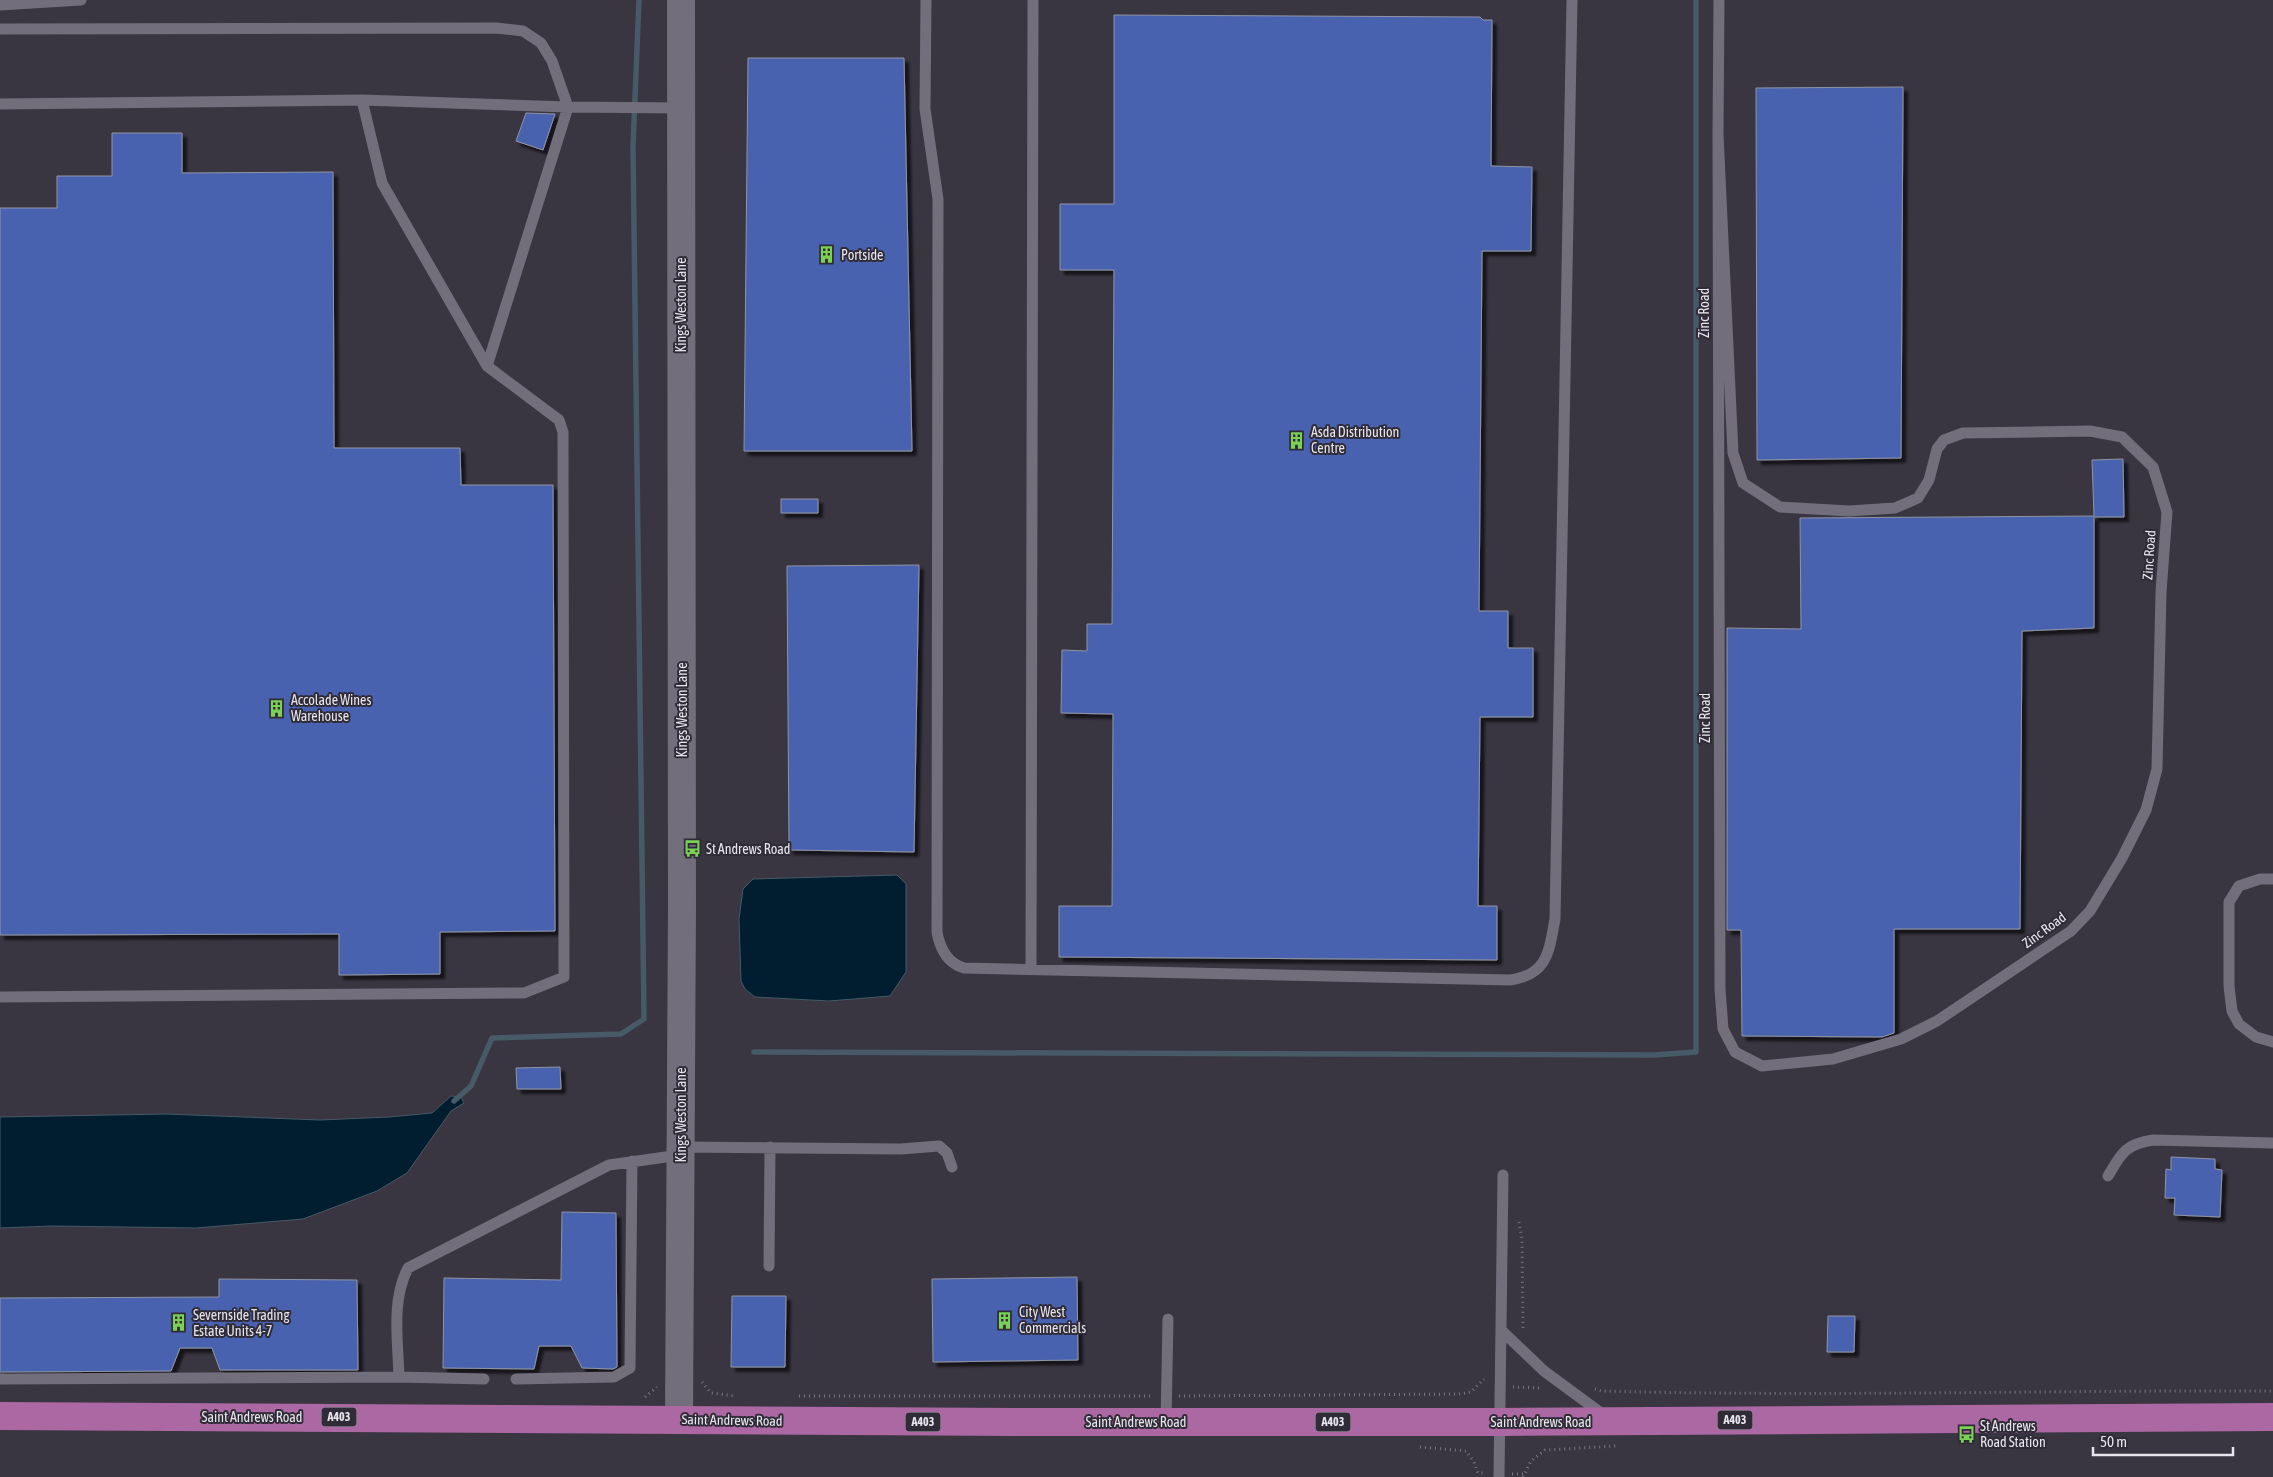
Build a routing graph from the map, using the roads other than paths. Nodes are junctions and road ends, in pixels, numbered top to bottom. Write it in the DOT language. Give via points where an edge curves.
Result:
graph roads {
  1 [pos="81,0"];
  2 [pos="681,0"];
  3 [pos="926,0"];
  4 [pos="1033,0"];
  5 [pos="1572,0"];
  6 [pos="1719,0"];
  7 [pos="0,5"];
  8 [pos="0,29"];
  9 [pos="362,100"];
  10 [pos="0,104"];
  11 [pos="568,107"];
  12 [pos="681,108"];
  13 [pos="1718,134"];
  14 [pos="487,366"];
  15 [pos="2273,879"];
  16 [pos="1032,969"];
  17 [pos="0,997"];
  18 [pos="2273,1042"];
  19 [pos="2273,1143"];
  20 [pos="770,1147"];
  21 [pos="680,1151"];
  22 [pos="632,1161"];
  23 [pos="952,1167"];
  24 [pos="1503,1175"];
  25 [pos="2108,1176"];
  26 [pos="769,1266"];
  27 [pos="1168,1319"];
  28 [pos="1501,1330"];
  29 [pos="399,1377"];
  30 [pos="0,1379"];
  31 [pos="484,1379"];
  32 [pos="516,1379"];
  33 [pos="1167,1409"];
  34 [pos="0,1416"];
  35 [pos="2273,1417"];
  36 [pos="679,1419"];
  37 [pos="1612,1421"];
  38 [pos="1500,1422"];
  39 [pos="1498,1477"];
  1 -- 7 [label="lane"];
  2 -- 12 [label="street, Kings Weston Lane"];
  3 -- 16 [label="lane" via="925,109 938,199 937,932 942,951 956,965 964,968"];
  4 -- 16 [label="lane"];
  5 -- 16 [label="lane" via="1555,919 1548,952 1542,963 1525,978 1510,980"];
  6 -- 13 [label="lane, Zinc Road"];
  8 -- 11 [label="lane" via="496,28 523,31 541,43 552,61"];
  9 -- 10 [label="lane"];
  9 -- 11 [label="lane"];
  9 -- 14 [label="lane" via="382,183"];
  11 -- 12 [label="lane"];
  11 -- 14 [label="lane"];
  12 -- 21 [label="street, Kings Weston Lane"];
  13 -- 13 [label="lane, Zinc Road" via="1733,452 1742,483 1780,508 1849,511 1895,508 1918,498 1929,480 1937,449 1944,440 1963,433 2090,431 2122,437 2152,467 2167,512 2161,592 2157,769 2146,810 2090,911 2071,931 1930,1025 1901,1039 1832,1059 1762,1066 1735,1052 1723,1029 1720,969"];
  14 -- 17 [label="lane" via="558,420 563,432 564,977 524,992"];
  15 -- 18 [label="lane" via="2260,879 2240,886 2229,902 2232,1011 2239,1024 2250,1033"];
  19 -- 25 [label="lane" via="2136,1142 2121,1155"];
  20 -- 21 [label="lane"];
  20 -- 23 [label="lane" via="939,1146 947,1153"];
  20 -- 26 [label="lane"];
  21 -- 22 [label="lane"];
  21 -- 36 [label="street, Kings Weston Lane"];
  22 -- 29 [label="lane" via="609,1165 408,1268 400,1284 397,1310"];
  22 -- 32 [label="lane" via="630,1368 614,1377"];
  24 -- 28 [label="lane"];
  27 -- 33 [label="lane"];
  28 -- 37 [label="lane" via="1521,1351"];
  28 -- 38 [label="lane"];
  29 -- 30 [label="lane"];
  29 -- 31 [label="lane"];
  33 -- 36 [label="highway, Saint Andrews Road / A403"];
  33 -- 38 [label="highway, Saint Andrews Road / A403"];
  34 -- 36 [label="highway, Saint Andrews Road / A403"];
  35 -- 37 [label="highway, Saint Andrews Road / A403"];
  37 -- 38 [label="highway, Saint Andrews Road / A403"];
  38 -- 39 [label="lane"];
}
